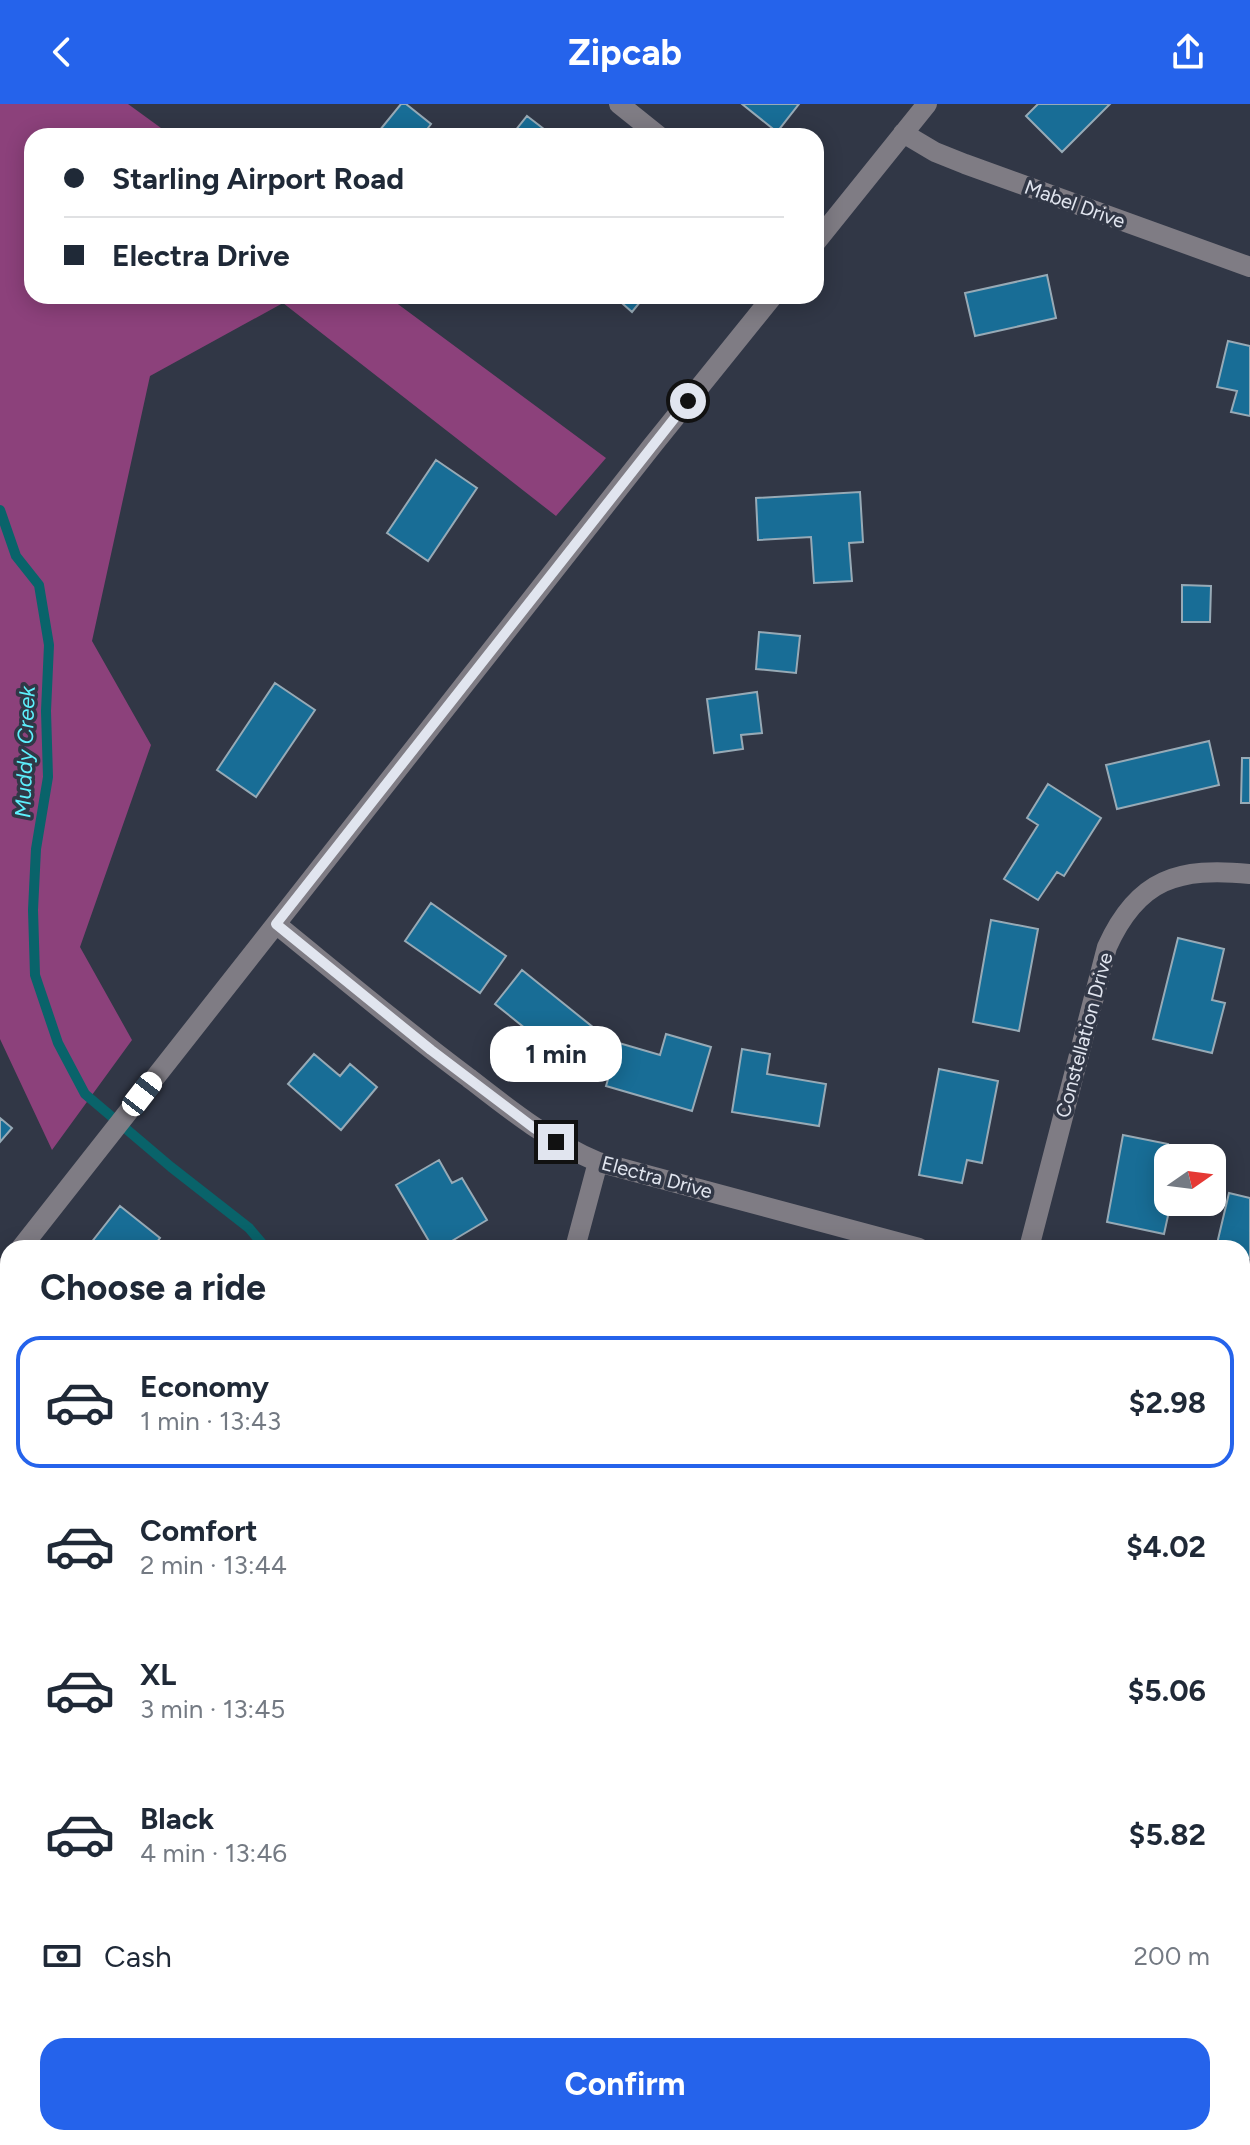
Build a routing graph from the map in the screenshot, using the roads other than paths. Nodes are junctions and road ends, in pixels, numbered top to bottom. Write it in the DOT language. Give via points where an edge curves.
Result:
graph roads {
  1 [pos="619,104"];
  2 [pos="927,104"];
  3 [pos="649,128"];
  4 [pos="903,133"];
  5 [pos="824,232"];
  6 [pos="1250,267"];
  7 [pos="767,304"];
  8 [pos="1250,874"];
  9 [pos="276,924"];
  10 [pos="598,1162"];
  11 [pos="27,1240"];
  12 [pos="577,1240"];
  13 [pos="889,1240"];
  14 [pos="1031,1240"];
  1 -- 3 [label="street"];
  2 -- 4 [label="street"];
  4 -- 5 [label="street"];
  4 -- 6 [label="street, Mabel Drive" via="965,164"];
  7 -- 9 [label="street"];
  8 -- 14 [label="street, Constellation Drive" via="1213,871 1175,877 1126,911 1107,947"];
  9 -- 10 [label="street, Electra Drive" via="534,1128"];
  9 -- 11 [label="street"];
  10 -- 12 [label="street"];
  10 -- 13 [label="street, Electra Drive"];
}
